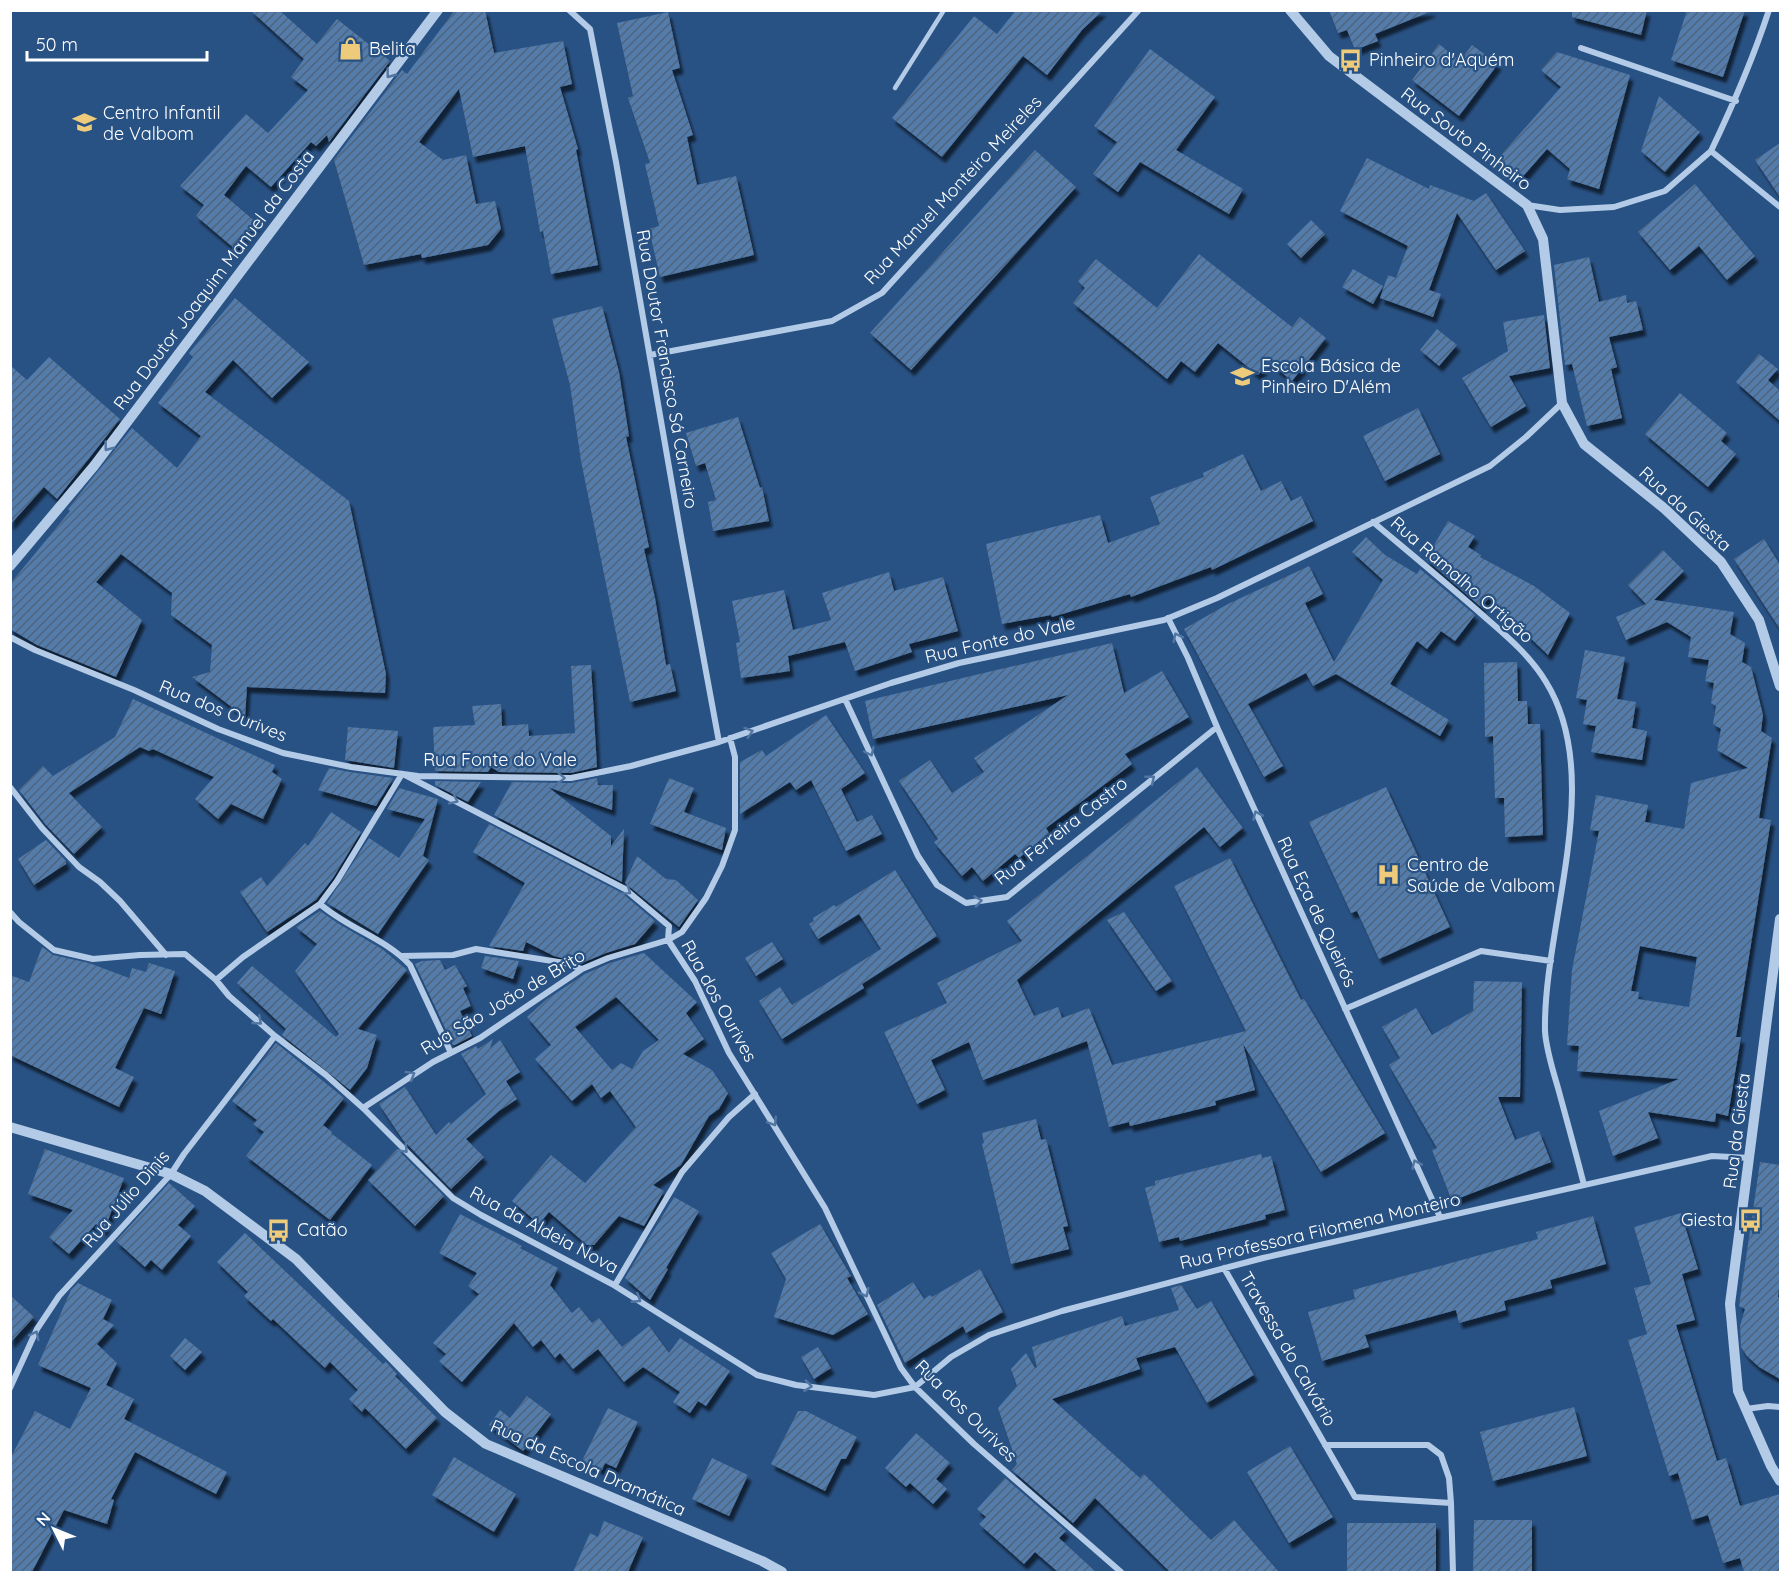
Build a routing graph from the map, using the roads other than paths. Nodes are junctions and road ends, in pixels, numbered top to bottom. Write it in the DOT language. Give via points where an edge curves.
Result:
graph roads {
  1 [pos="569,10"];
  2 [pos="944,10"];
  3 [pos="1139,10"];
  4 [pos="1290,10"];
  5 [pos="1769,10"];
  6 [pos="437,11"];
  7 [pos="1581,48"];
  8 [pos="895,88"];
  9 [pos="1736,101"];
  10 [pos="1711,152"];
  11 [pos="1527,205"];
  12 [pos="1780,207"];
  13 [pos="650,355"];
  14 [pos="1562,403"];
  15 [pos="1373,522"];
  16 [pos="10,566"];
  17 [pos="1168,618"];
  18 [pos="10,637"];
  19 [pos="1779,679"];
  20 [pos="845,699"];
  21 [pos="1216,727"];
  22 [pos="730,738"];
  23 [pos="719,742"];
  24 [pos="402,774"];
  25 [pos="10,787"];
  26 [pos="320,904"];
  27 [pos="10,912"];
  28 [pos="1780,919"];
  29 [pos="668,940"];
  30 [pos="166,954"];
  31 [pos="401,956"];
  32 [pos="1551,961"];
  33 [pos="582,969"];
  34 [pos="216,980"];
  35 [pos="1346,1009"];
  36 [pos="275,1036"];
  37 [pos="451,1053"];
  38 [pos="755,1094"];
  39 [pos="363,1108"];
  40 [pos="10,1126"];
  41 [pos="1750,1158"];
  42 [pos="171,1174"];
  43 [pos="1584,1185"];
  44 [pos="1440,1217"];
  45 [pos="1224,1268"];
  46 [pos="615,1286"];
  47 [pos="915,1387"];
  48 [pos="10,1388"];
  49 [pos="1780,1407"];
  50 [pos="1746,1409"];
  51 [pos="1325,1445"];
  52 [pos="1780,1481"];
  53 [pos="1451,1503"];
  54 [pos="782,1572"];
  55 [pos="1122,1572"];
  56 [pos="1452,1572"];
  1 -- 13 [label="street, Rua Doutor Francisco Sá Carneiro" via="590,29"];
  2 -- 8 [label="lane"];
  3 -- 13 [label="street, Rua Manuel Monteiro Meireles" via="882,293 832,321"];
  4 -- 11 [label="street, Rua Souto Pinheiro" via="1329,56"];
  5 -- 9 [label="street"];
  6 -- 16 [label="street, Rua Doutor Joaquim Manuel da Costa, one-way" via="94,466"];
  7 -- 9 [label="street"];
  9 -- 10 [label="street"];
  10 -- 11 [label="street" via="1665,191 1614,207 1560,210"];
  10 -- 12 [label="street"];
  11 -- 14 [label="street, Rua Souto Pinheiro" via="1543,239"];
  13 -- 23 [label="street, Rua Doutor Francisco Sá Carneiro"];
  14 -- 15 [label="street, Rua Fonte do Vale" via="1490,466"];
  14 -- 19 [label="street, Rua da Giesta" via="1584,444 1665,509 1721,562 1759,620"];
  15 -- 17 [label="street, Rua Fonte do Vale"];
  15 -- 32 [label="street, Rua Ramalho Ortigão" via="1522,650 1546,682 1563,719 1571,759 1570,817"];
  17 -- 20 [label="street, Rua Fonte do Vale" via="959,663"];
  21 -- 17 [label="street, Rua Eça de Queirós, one-way"];
  18 -- 24 [label="street, Rua dos Ourives" via="218,729 283,753"];
  20 -- 21 [label="street, Rua Ferreira Castro, one-way" via="918,856 938,885 966,903 1007,897"];
  22 -- 20 [label="street, Rua Fonte do Vale, one-way"];
  35 -- 21 [label="street, Rua Eça de Queirós, one-way"];
  22 -- 23 [label="street, Rua Fonte do Vale"];
  22 -- 29 [label="street" via="735,757 735,830 706,898 682,932"];
  24 -- 23 [label="street, Rua Fonte do Vale, one-way" via="571,778"];
  24 -- 26 [label="street"];
  24 -- 29 [label="street, Rua dos Ourives, one-way" via="625,889 669,926"];
  25 -- 30 [label="street" via="48,835 120,901"];
  26 -- 31 [label="street" via="336,918 360,928"];
  26 -- 34 [label="street"];
  27 -- 30 [label="street, Rua da Aldeia Nova" via="54,950 93,960"];
  28 -- 41 [label="street, Rua da Giesta"];
  29 -- 33 [label="street, Rua São João de Brito"];
  29 -- 38 [label="street, Rua dos Ourives" via="695,981 729,1053"];
  30 -- 34 [label="street, Rua da Aldeia Nova" via="185,954"];
  31 -- 33 [label="street" via="453,955 476,949"];
  31 -- 37 [label="street" via="410,965"];
  32 -- 35 [label="street" via="1481,951"];
  32 -- 43 [label="street, Rua Ramalho Ortigão" via="1545,1032"];
  33 -- 37 [label="street, Rua São João de Brito" via="480,1038"];
  34 -- 36 [label="street, Rua da Aldeia Nova, one-way"];
  44 -- 35 [label="street, Rua Eça de Queirós, one-way"];
  36 -- 39 [label="street, Rua da Aldeia Nova"];
  36 -- 42 [label="street, Rua Júlio Dinis"];
  39 -- 37 [label="street, Rua São João de Brito, one-way"];
  38 -- 46 [label="street" via="729,1117 682,1172"];
  38 -- 47 [label="street, Rua dos Ourives, one-way" via="825,1208 901,1368"];
  39 -- 46 [label="street, Rua da Aldeia Nova, one-way" via="453,1198"];
  40 -- 42 [label="street, Rua da Escola Dramática"];
  41 -- 43 [label="street, Rua Professora Filomena Monteiro" via="1712,1156"];
  41 -- 50 [label="street, Rua da Giesta" via="1730,1304 1738,1391"];
  48 -- 42 [label="street, Rua Júlio Dinis, one-way" via="37,1329 59,1296"];
  42 -- 54 [label="street, Rua da Escola Dramática" via="205,1191 296,1259 445,1412 486,1444"];
  43 -- 44 [label="street, Rua Professora Filomena Monteiro"];
  44 -- 45 [label="street, Rua Professora Filomena Monteiro"];
  45 -- 47 [label="street, Rua Professora Filomena Monteiro" via="1062,1311 989,1335 951,1357"];
  45 -- 51 [label="street, Travessa do Calvário"];
  46 -- 47 [label="street, Rua da Aldeia Nova, one-way" via="757,1375 796,1385 874,1395"];
  47 -- 55 [label="street, Rua dos Ourives" via="1021,1487"];
  49 -- 50 [label="street"];
  50 -- 52 [label="street, Rua da Giesta"];
  51 -- 53 [label="street, Travessa do Calvário" via="1355,1497"];
  51 -- 53 [label="street, Travessa do Calvário" via="1428,1445 1441,1455 1449,1478"];
  53 -- 56 [label="street, Travessa do Calvário"];
}
